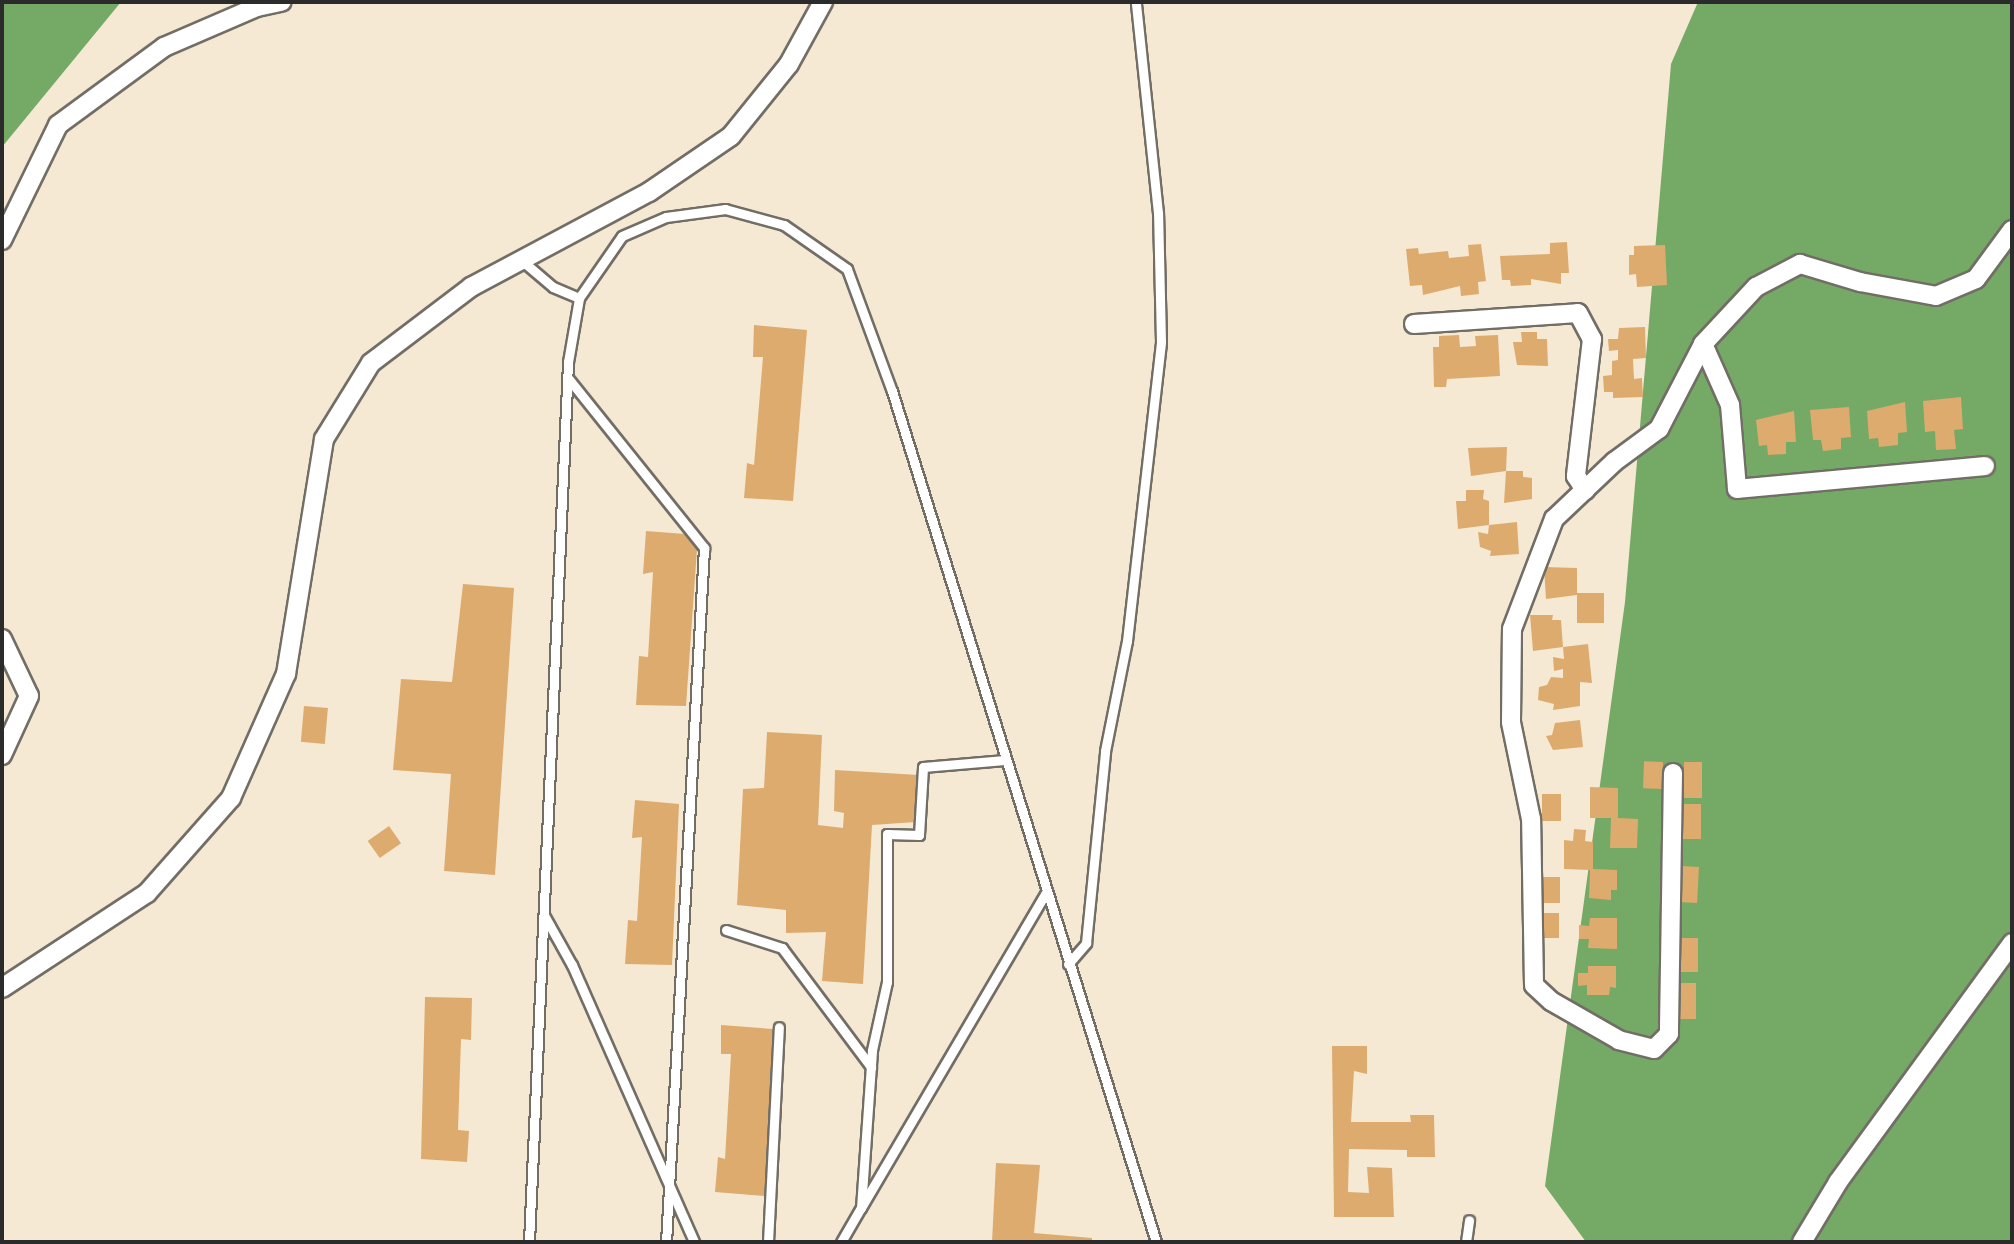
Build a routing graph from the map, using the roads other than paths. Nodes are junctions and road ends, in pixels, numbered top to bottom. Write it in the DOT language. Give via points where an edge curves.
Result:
graph roads {
  1 [pos="281,2"];
  2 [pos="823,2"];
  3 [pos="1136,2"];
  4 [pos="2012,230"];
  5 [pos="2,240"];
  6 [pos="518,258"];
  7 [pos="579,298"];
  8 [pos="1414,324"];
  9 [pos="1703,344"];
  10 [pos="568,378"];
  11 [pos="1985,466"];
  12 [pos="1585,490"];
  13 [pos="2,639"];
  14 [pos="2,755"];
  15 [pos="1005,760"];
  16 [pos="1673,773"];
  17 [pos="1046,893"];
  18 [pos="544,913"];
  19 [pos="726,930"];
  20 [pos="2012,943"];
  21 [pos="1068,964"];
  22 [pos="2,988"];
  23 [pos="779,1027"];
  24 [pos="871,1067"];
  25 [pos="669,1184"];
  26 [pos="861,1208"];
  27 [pos="1469,1220"];
  28 [pos="529,1242"];
  29 [pos="666,1242"];
  30 [pos="694,1242"];
  31 [pos="768,1242"];
  32 [pos="841,1242"];
  33 [pos="1156,1242"];
  34 [pos="1466,1242"];
  35 [pos="1802,1242"];
  1 -- 5 [label="street" via="257,7 164,47 58,125"];
  2 -- 6 [label="street" via="789,64 731,136 649,192"];
  3 -- 21 [label="lane" via="1158,213 1161,342 1128,641 1105,751 1086,943"];
  4 -- 9 [label="street" via="1976,279 1936,296 1860,282 1800,264 1756,287"];
  6 -- 7 [label="lane" via="553,287"];
  6 -- 22 [label="street" via="471,287 371,363 324,439 286,674 231,798 147,893"];
  7 -- 10 [label="lane"];
  7 -- 15 [label="lane" via="622,236 666,217 725,209 784,225 847,269 892,391"];
  8 -- 12 [label="street" via="1578,313 1592,339 1576,476"];
  9 -- 11 [label="street" via="1730,405 1737,489"];
  9 -- 12 [label="street" via="1659,429"];
  10 -- 18 [label="lane"];
  10 -- 25 [label="lane" via="704,548"];
  12 -- 16 [label="street" via="1555,519 1512,629 1511,722 1531,819 1534,985 1551,1002 1619,1040 1654,1049 1669,1034"];
  13 -- 14 [label="street" via="29,696"];
  15 -- 17 [label="lane"];
  15 -- 24 [label="lane" via="923,767 919,835 887,834 887,982"];
  17 -- 21 [label="lane"];
  17 -- 26 [label="lane"];
  18 -- 25 [label="lane" via="572,965"];
  18 -- 28 [label="lane"];
  19 -- 24 [label="lane" via="782,948"];
  20 -- 35 [label="street" via="1838,1182"];
  21 -- 33 [label="lane"];
  23 -- 31 [label="lane"];
  24 -- 26 [label="lane"];
  25 -- 29 [label="lane"];
  25 -- 30 [label="lane"];
  26 -- 32 [label="lane"];
  27 -- 34 [label="lane"];
}
